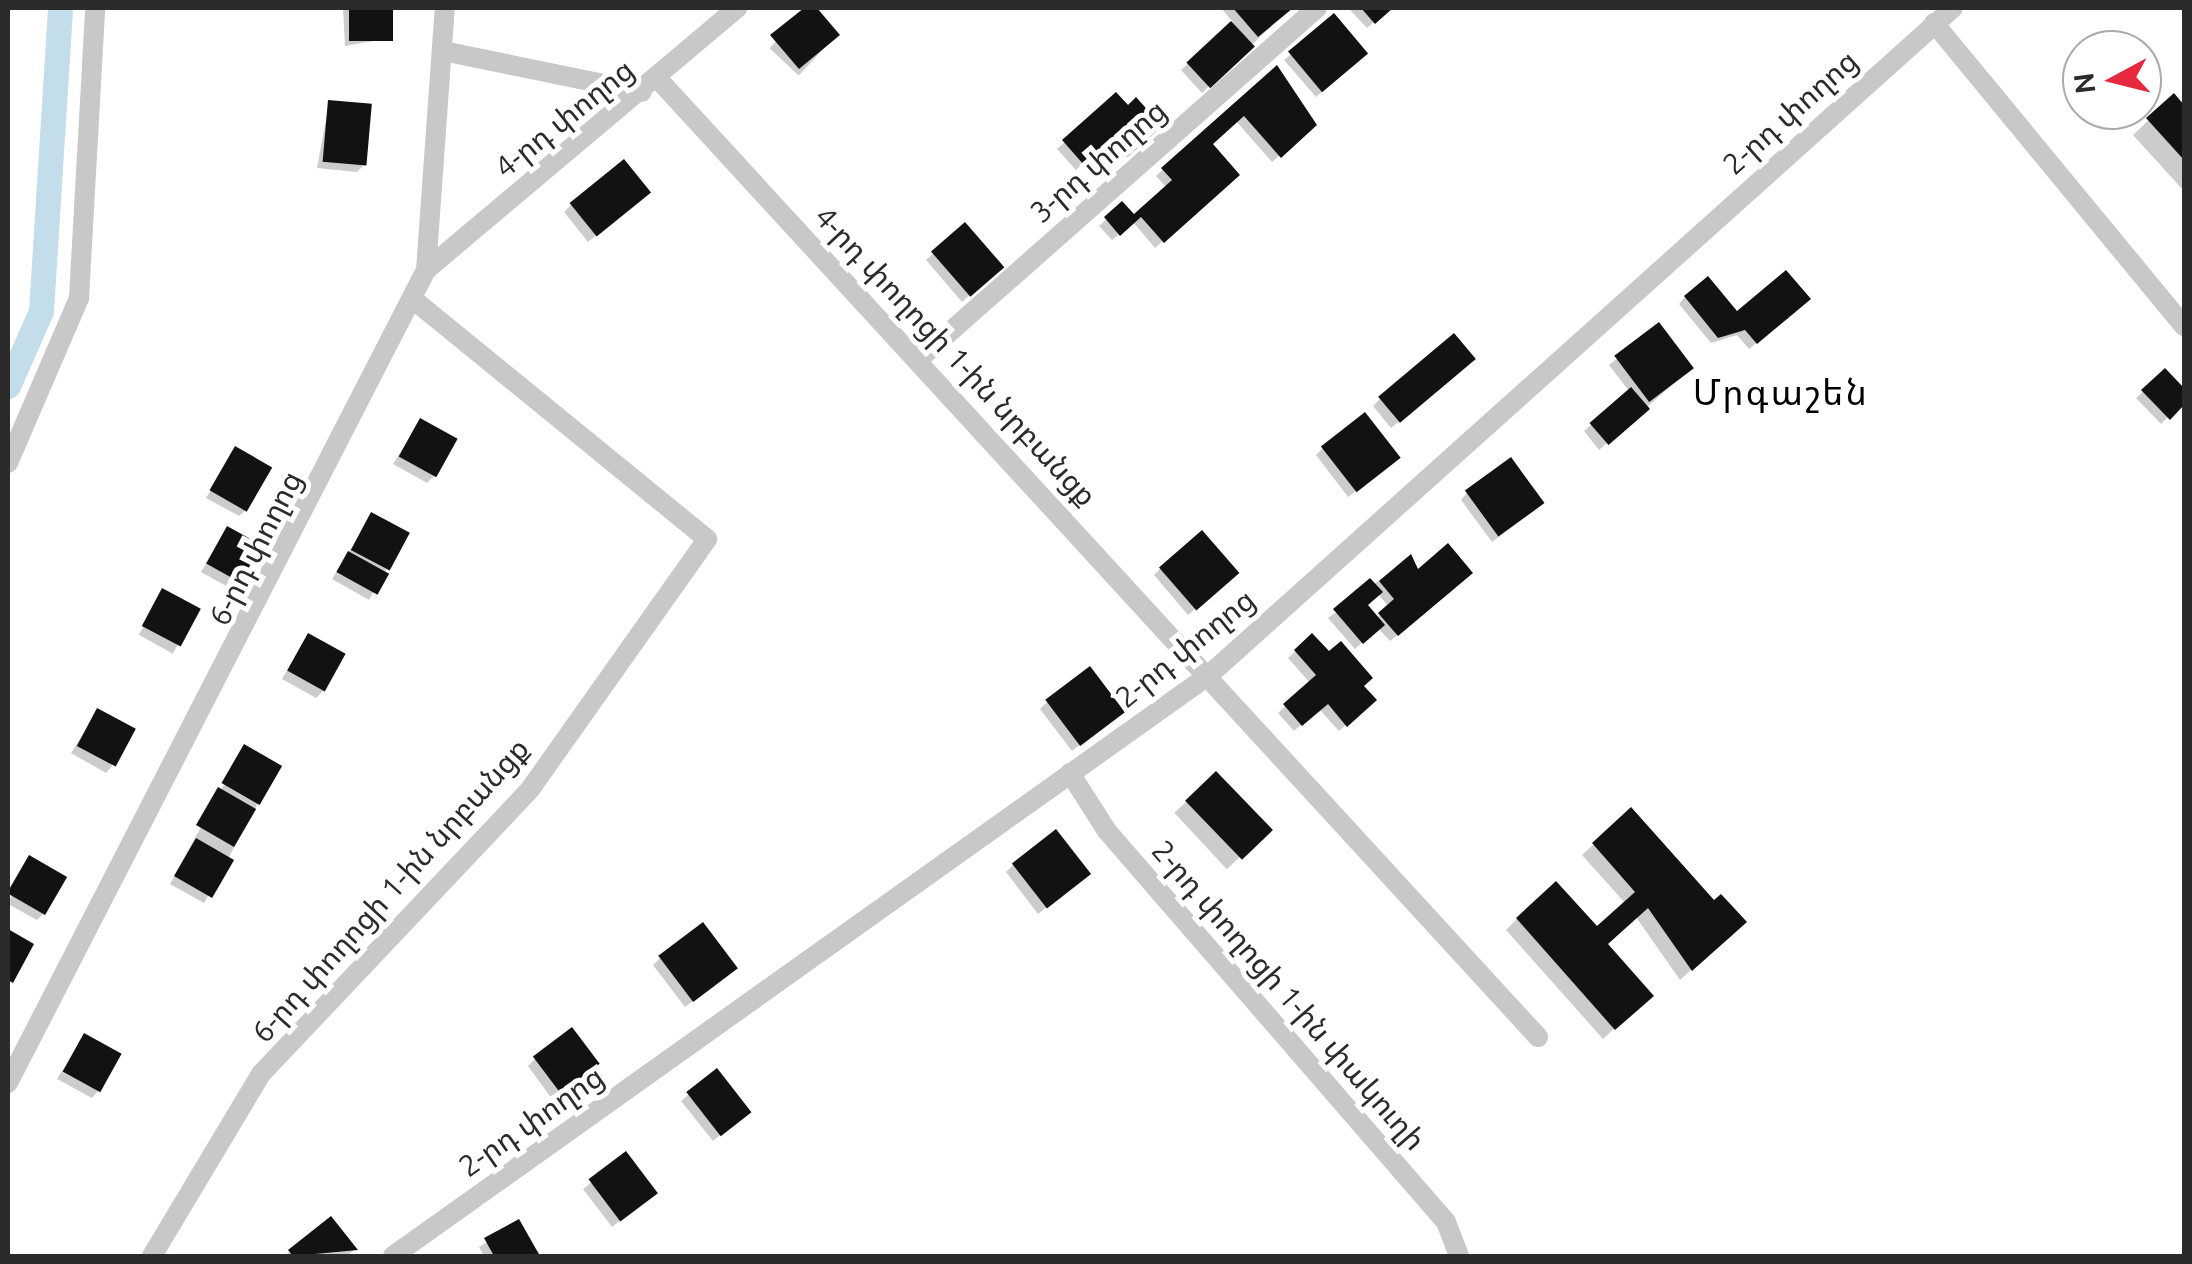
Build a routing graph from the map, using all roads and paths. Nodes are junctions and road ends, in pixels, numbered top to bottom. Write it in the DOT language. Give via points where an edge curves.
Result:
graph roads {
  1 [pos="95,8"];
  2 [pos="444,8"];
  3 [pos="736,8"];
  4 [pos="1317,8"];
  5 [pos="1952,8"];
  6 [pos="1934,23"];
  7 [pos="443,51"];
  8 [pos="650,86"];
  9 [pos="426,270"];
  10 [pos="412,298"];
  11 [pos="2184,326"];
  12 [pos="918,360"];
  13 [pos="8,463"];
  14 [pos="1208,675"];
  15 [pos="1070,774"];
  16 [pos="1538,1037"];
  17 [pos="8,1082"];
  18 [pos="152,1256"];
  19 [pos="393,1256"];
  20 [pos="1459,1256"];
  1 -- 13 [label="street" via="78,298"];
  2 -- 7 [label="street, 6-րդ փողոց"];
  3 -- 8 [label="street, 4-րդ փողոց"];
  4 -- 12 [label="street, 3-րդ փողոց"];
  5 -- 6 [label="street, 2-րդ փողոց"];
  6 -- 11 [label="street"];
  6 -- 14 [label="street, 2-րդ փողոց"];
  7 -- 8 [label="street"];
  7 -- 9 [label="street, 6-րդ փողոց"];
  8 -- 9 [label="street, 4-րդ փողոց"];
  8 -- 12 [label="street, 4-րդ փողոցի 1-ին նրբանցք"];
  9 -- 10 [label="street, 6-րդ փողոց"];
  10 -- 17 [label="street, 6-րդ փողոց"];
  10 -- 18 [label="street, 6-րդ փողոցի 1-ին նրբանցք" via="707,539 530,788 261,1074"];
  12 -- 14 [label="street, 4-րդ փողոցի 1-ին նրբանցք"];
  14 -- 15 [label="street, 2-րդ փողոց"];
  14 -- 16 [label="street"];
  15 -- 19 [label="street, 2-րդ փողոց"];
  15 -- 20 [label="street, 2-րդ փողոցի 1-ին փակուղի" via="1106,831 1446,1222"];
}
